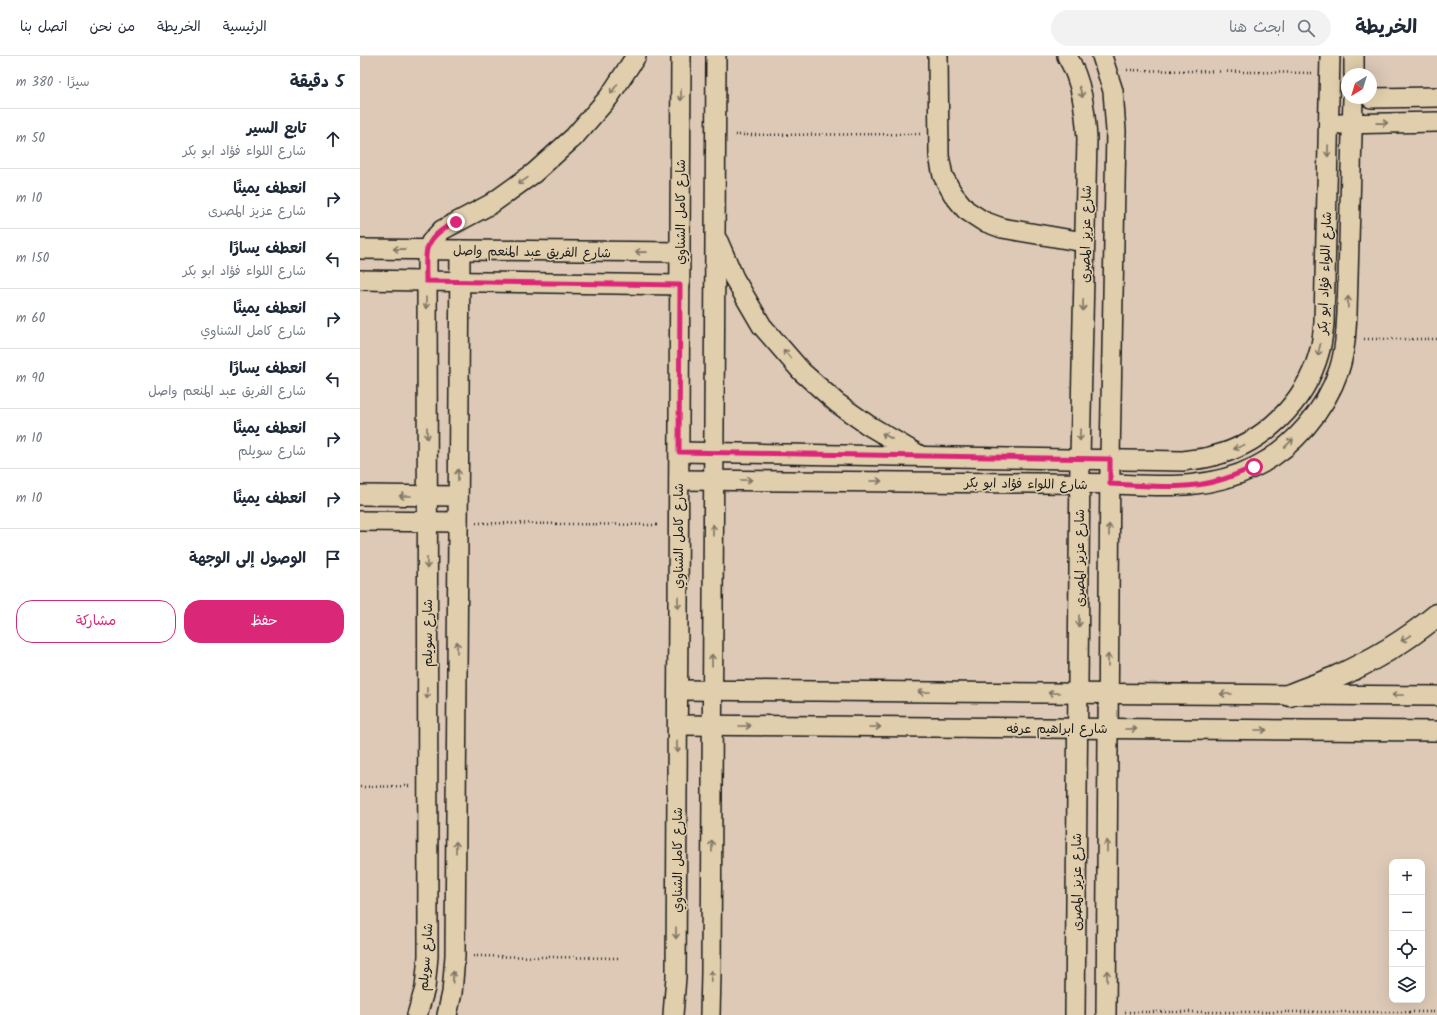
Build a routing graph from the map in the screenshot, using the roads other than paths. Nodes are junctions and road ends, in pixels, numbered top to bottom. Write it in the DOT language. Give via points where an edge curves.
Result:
graph roads {
  1 [pos="636,56"];
  2 [pos="681,56"];
  3 [pos="716,56"];
  4 [pos="938,56"];
  5 [pos="1067,56"];
  6 [pos="1354,56"];
  7 [pos="1104,63"];
  8 [pos="1330,64"];
  9 [pos="1354,68"];
  10 [pos="1437,97"];
  11 [pos="1338,98"];
  12 [pos="1377,98"];
  13 [pos="1353,104"];
  14 [pos="1437,122"];
  15 [pos="1329,124"];
  16 [pos="1353,124"];
  17 [pos="715,234"];
  18 [pos="1084,242"];
  19 [pos="360,249"];
  20 [pos="427,250"];
  21 [pos="460,250"];
  22 [pos="680,252"];
  23 [pos="360,280"];
  24 [pos="426,281"];
  25 [pos="460,282"];
  26 [pos="680,285"];
  27 [pos="679,452"];
  28 [pos="713,452"];
  29 [pos="921,456"];
  30 [pos="1080,459"];
  31 [pos="1110,459"];
  32 [pos="679,480"];
  33 [pos="713,480"];
  34 [pos="1080,483"];
  35 [pos="1110,484"];
  36 [pos="360,495"];
  37 [pos="427,496"];
  38 [pos="458,496"];
  39 [pos="360,521"];
  40 [pos="427,522"];
  41 [pos="458,522"];
  42 [pos="1437,615"];
  43 [pos="678,690"];
  44 [pos="712,691"];
  45 [pos="1078,693"];
  46 [pos="1108,693"];
  47 [pos="1290,694"];
  48 [pos="1437,696"];
  49 [pos="678,725"];
  50 [pos="712,726"];
  51 [pos="1078,728"];
  52 [pos="1108,728"];
  53 [pos="1437,731"];
  54 [pos="1106,1014"];
  55 [pos="417,1015"];
  56 [pos="447,1015"];
  57 [pos="673,1015"];
  58 [pos="710,1015"];
  59 [pos="1075,1015"];
  1 -- 20 [label="street, one-way" via="609,97 574,137 534,173 491,204 442,230"];
  2 -- 22 [label="street, شارع كامل الشناوي, one-way"];
  3 -- 17 [label="street"];
  4 -- 18 [label="street" via="939,156 943,176 953,194 966,210 983,221 1002,228"];
  5 -- 18 [label="street, شارع عزيز المصرى, one-way" via="1074,67 1084,101 1087,138"];
  6 -- 9 [label="street"];
  7 -- 31 [label="street" via="1113,91 1116,131"];
  8 -- 11 [label="street, شارع اللواء فؤاد ابو بكر"];
  10 -- 12 [label="street"];
  11 -- 15 [label="street, شارع اللواء فؤاد ابو بكر"];
  13 -- 16 [label="street, شارع اللواء فؤاد ابو بكر"];
  16 -- 14 [label="street, one-way"];
  15 -- 16 [label="street"];
  15 -- 31 [label="street, شارع اللواء فؤاد ابو بكر, one-way" via="1324,323 1319,354 1308,382 1285,413 1268,429 1242,446 1213,456 1183,461"];
  35 -- 16 [label="street, شارع اللواء فؤاد ابو بكر, one-way" via="1194,485 1220,481 1254,467 1282,449 1306,427 1325,400 1338,371 1346,339"];
  17 -- 28 [label="street"];
  29 -- 17 [label="street, one-way" via="868,426 802,372 762,326 734,278"];
  18 -- 30 [label="street, شارع عزيز المصرى, one-way"];
  20 -- 19 [label="street, شارع الفريق عبد المنعم واصل, one-way"];
  20 -- 21 [label="street, شارع الفريق عبد المنعم واصل"];
  20 -- 24 [label="street, شارع سويلم"];
  22 -- 21 [label="street, شارع الفريق عبد المنعم واصل, one-way"];
  21 -- 25 [label="street"];
  22 -- 26 [label="street, شارع كامل الشناوي"];
  23 -- 24 [label="street"];
  24 -- 25 [label="street"];
  24 -- 37 [label="street, شارع سويلم, one-way"];
  25 -- 26 [label="street"];
  38 -- 25 [label="street, one-way"];
  26 -- 27 [label="street, شارع كامل الشناوي"];
  27 -- 28 [label="street, شارع اللواء فؤاد ابو بكر"];
  27 -- 32 [label="street, شارع كامل الشناوي"];
  28 -- 29 [label="street, شارع اللواء فؤاد ابو بكر"];
  28 -- 33 [label="street"];
  29 -- 30 [label="street, شارع اللواء فؤاد ابو بكر"];
  30 -- 31 [label="street, شارع اللواء فؤاد ابو بكر"];
  30 -- 34 [label="street, شارع عزيز المصرى"];
  31 -- 35 [label="street"];
  32 -- 33 [label="street, شارع اللواء فؤاد ابو بكر"];
  32 -- 43 [label="street, شارع كامل الشناوي, one-way"];
  33 -- 34 [label="street, شارع اللواء فؤاد ابو بكر, one-way"];
  44 -- 33 [label="street, one-way"];
  34 -- 35 [label="street, شارع اللواء فؤاد ابو بكر"];
  34 -- 45 [label="street, شارع عزيز المصرى, one-way"];
  46 -- 35 [label="street, one-way"];
  37 -- 36 [label="street, one-way"];
  37 -- 38 [label="street"];
  37 -- 40 [label="street, شارع سويلم"];
  38 -- 41 [label="street"];
  39 -- 40 [label="street"];
  40 -- 41 [label="street"];
  40 -- 55 [label="street, شارع سويلم, one-way" via="428,956 425,988"];
  56 -- 41 [label="street, one-way" via="455,956"];
  42 -- 47 [label="street, one-way" via="1419,630 1375,657 1335,678"];
  43 -- 44 [label="street"];
  43 -- 49 [label="street, شارع كامل الشناوي"];
  45 -- 44 [label="street, one-way"];
  44 -- 50 [label="street"];
  45 -- 46 [label="street"];
  45 -- 51 [label="street, شارع عزيز المصرى"];
  47 -- 46 [label="street, one-way"];
  46 -- 52 [label="street"];
  48 -- 47 [label="street, one-way"];
  49 -- 50 [label="street, شارع ابراهيم عرفه"];
  49 -- 57 [label="street, شارع كامل الشناوي, one-way" via="676,977"];
  50 -- 51 [label="street, شارع ابراهيم عرفه, one-way"];
  58 -- 50 [label="street, one-way"];
  51 -- 52 [label="street, شارع ابراهيم عرفه"];
  51 -- 59 [label="street, شارع عزيز المصرى"];
  52 -- 53 [label="street, شارع ابراهيم عرفه, one-way"];
  54 -- 52 [label="street, one-way"];
}
